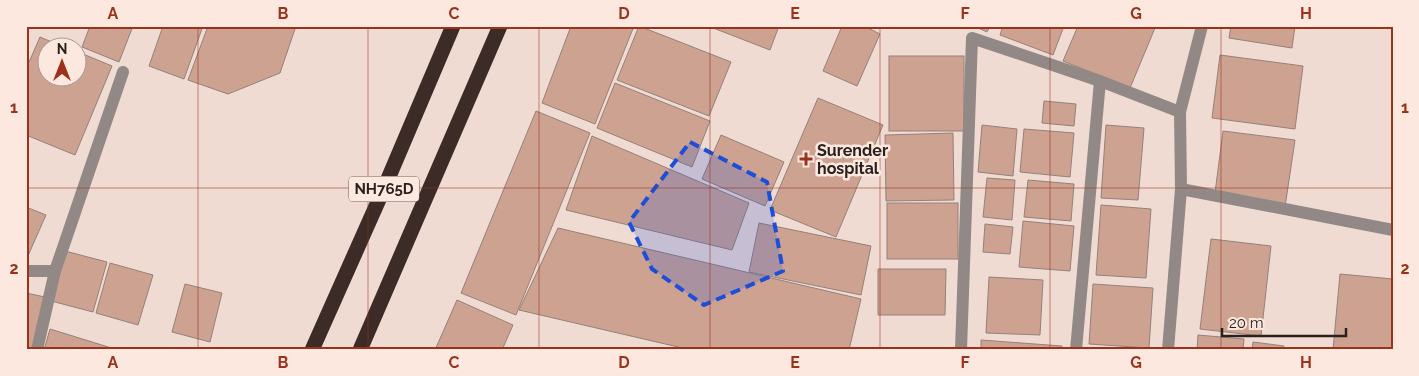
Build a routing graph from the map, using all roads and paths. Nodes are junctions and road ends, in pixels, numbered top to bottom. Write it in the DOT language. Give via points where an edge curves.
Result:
graph roads {
  1 [pos="453,26"];
  2 [pos="500,26"];
  3 [pos="1202,26"];
  4 [pos="123,72"];
  5 [pos="1100,81"];
  6 [pos="1180,112"];
  7 [pos="1181,189"];
  8 [pos="1393,230"];
  9 [pos="26,271"];
  10 [pos="55,271"];
  11 [pos="37,350"];
  12 [pos="312,350"];
  13 [pos="360,350"];
  14 [pos="961,350"];
  15 [pos="1076,350"];
  16 [pos="1168,350"];
  1 -- 12 [label="highway, NH765D"];
  2 -- 13 [label="highway, NH765D"];
  3 -- 6 [label="street"];
  4 -- 10 [label="street"];
  5 -- 6 [label="street"];
  5 -- 14 [label="street" via="972,38"];
  5 -- 15 [label="street"];
  6 -- 7 [label="street"];
  7 -- 8 [label="street"];
  7 -- 16 [label="street"];
  9 -- 10 [label="street"];
  10 -- 11 [label="street"];
}
